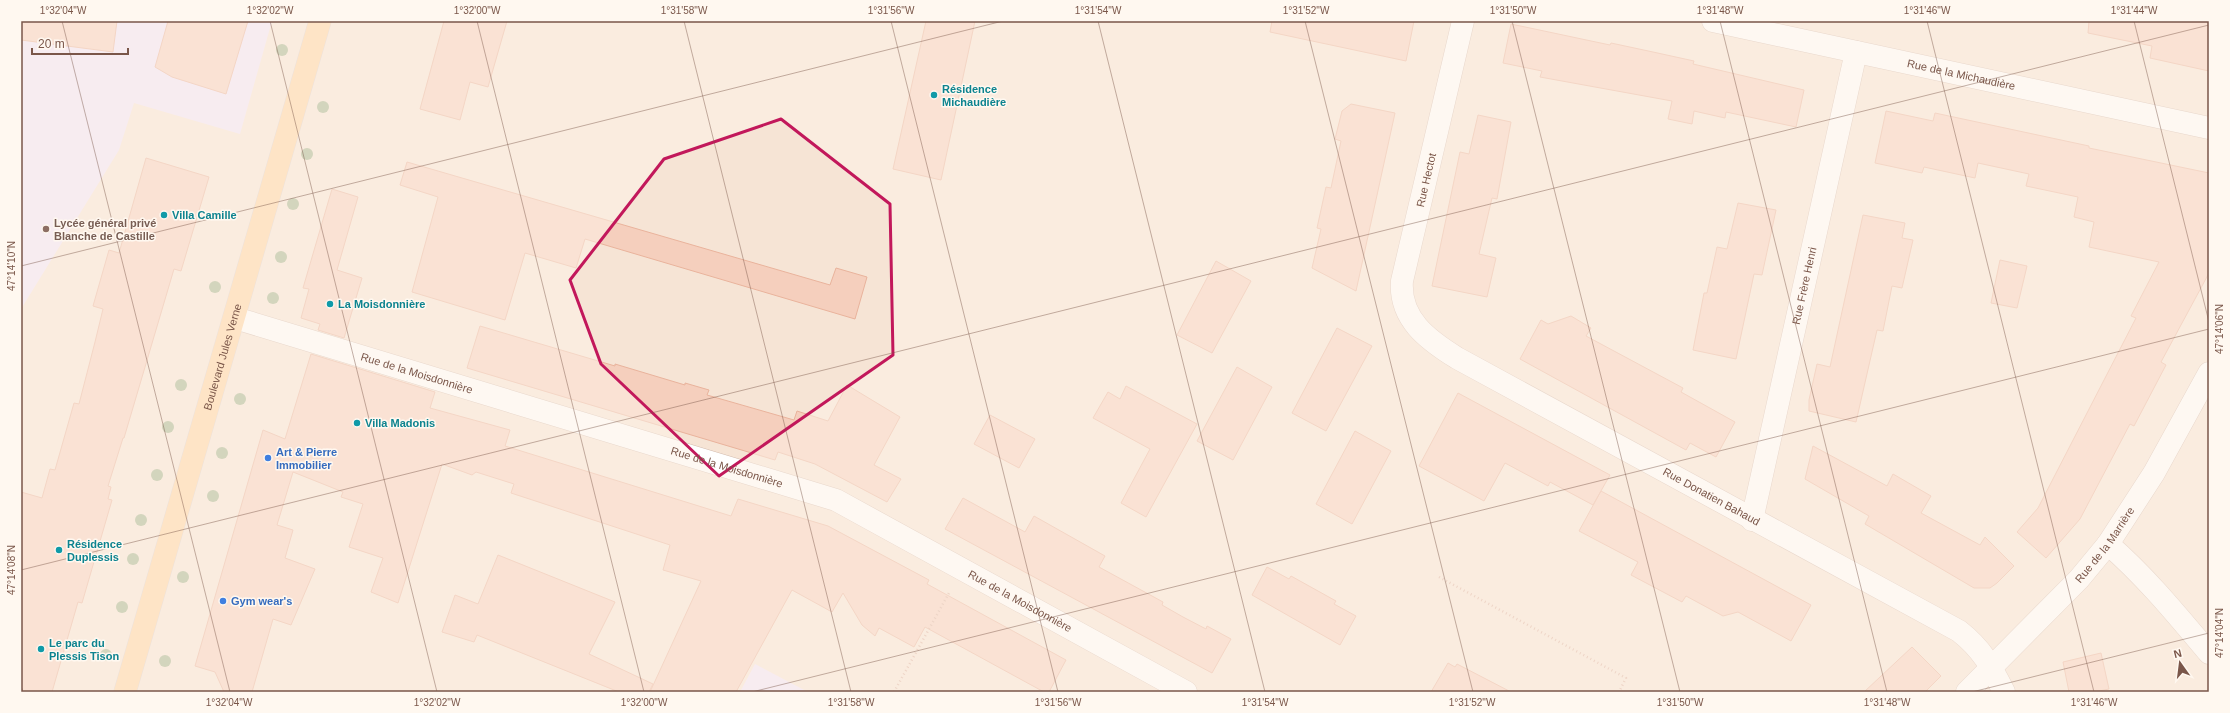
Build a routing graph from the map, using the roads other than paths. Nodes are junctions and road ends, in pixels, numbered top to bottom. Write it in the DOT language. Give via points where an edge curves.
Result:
graph roads {
  1 [pos="320,21"];
  2 [pos="1463,21"];
  3 [pos="1714,21"];
  4 [pos="1856,52"];
  5 [pos="2209,128"];
  6 [pos="235,318"];
  7 [pos="1423,334"];
  8 [pos="2209,372"];
  9 [pos="1752,520"];
  10 [pos="2108,544"];
  11 [pos="2209,653"];
  12 [pos="1992,668"];
  13 [pos="126,692"];
  14 [pos="1186,692"];
  15 [pos="1967,692"];
  16 [pos="2004,692"];
  1 -- 6 [label="main road, Boulevard Jules Verne"];
  2 -- 7 [label="street, Rue Hectot" via="1402,281 1401,290 1406,311"];
  3 -- 4 [label="street, Rue de la Michaudière"];
  4 -- 5 [label="street, Rue de la Michaudière"];
  4 -- 9 [label="street, Rue Frère Henri"];
  6 -- 13 [label="main road, Boulevard Jules Verne"];
  6 -- 14 [label="street, Rue de la Moisdonnière" via="836,500"];
  7 -- 9 [label="street, Rue Donatien Bahaud" via="1456,358"];
  8 -- 10 [label="street, Rue de la Marrière" via="2154,473"];
  9 -- 12 [label="street, Rue Donatien Bahaud" via="1959,631 1976,644"];
  10 -- 11 [label="street" via="2167,602"];
  10 -- 12 [label="street, Rue de la Marrière" via="2079,579"];
  12 -- 15 [label="street, Rue de la Marrière"];
  12 -- 16 [label="street, Rue Donatien Bahaud"];
}
